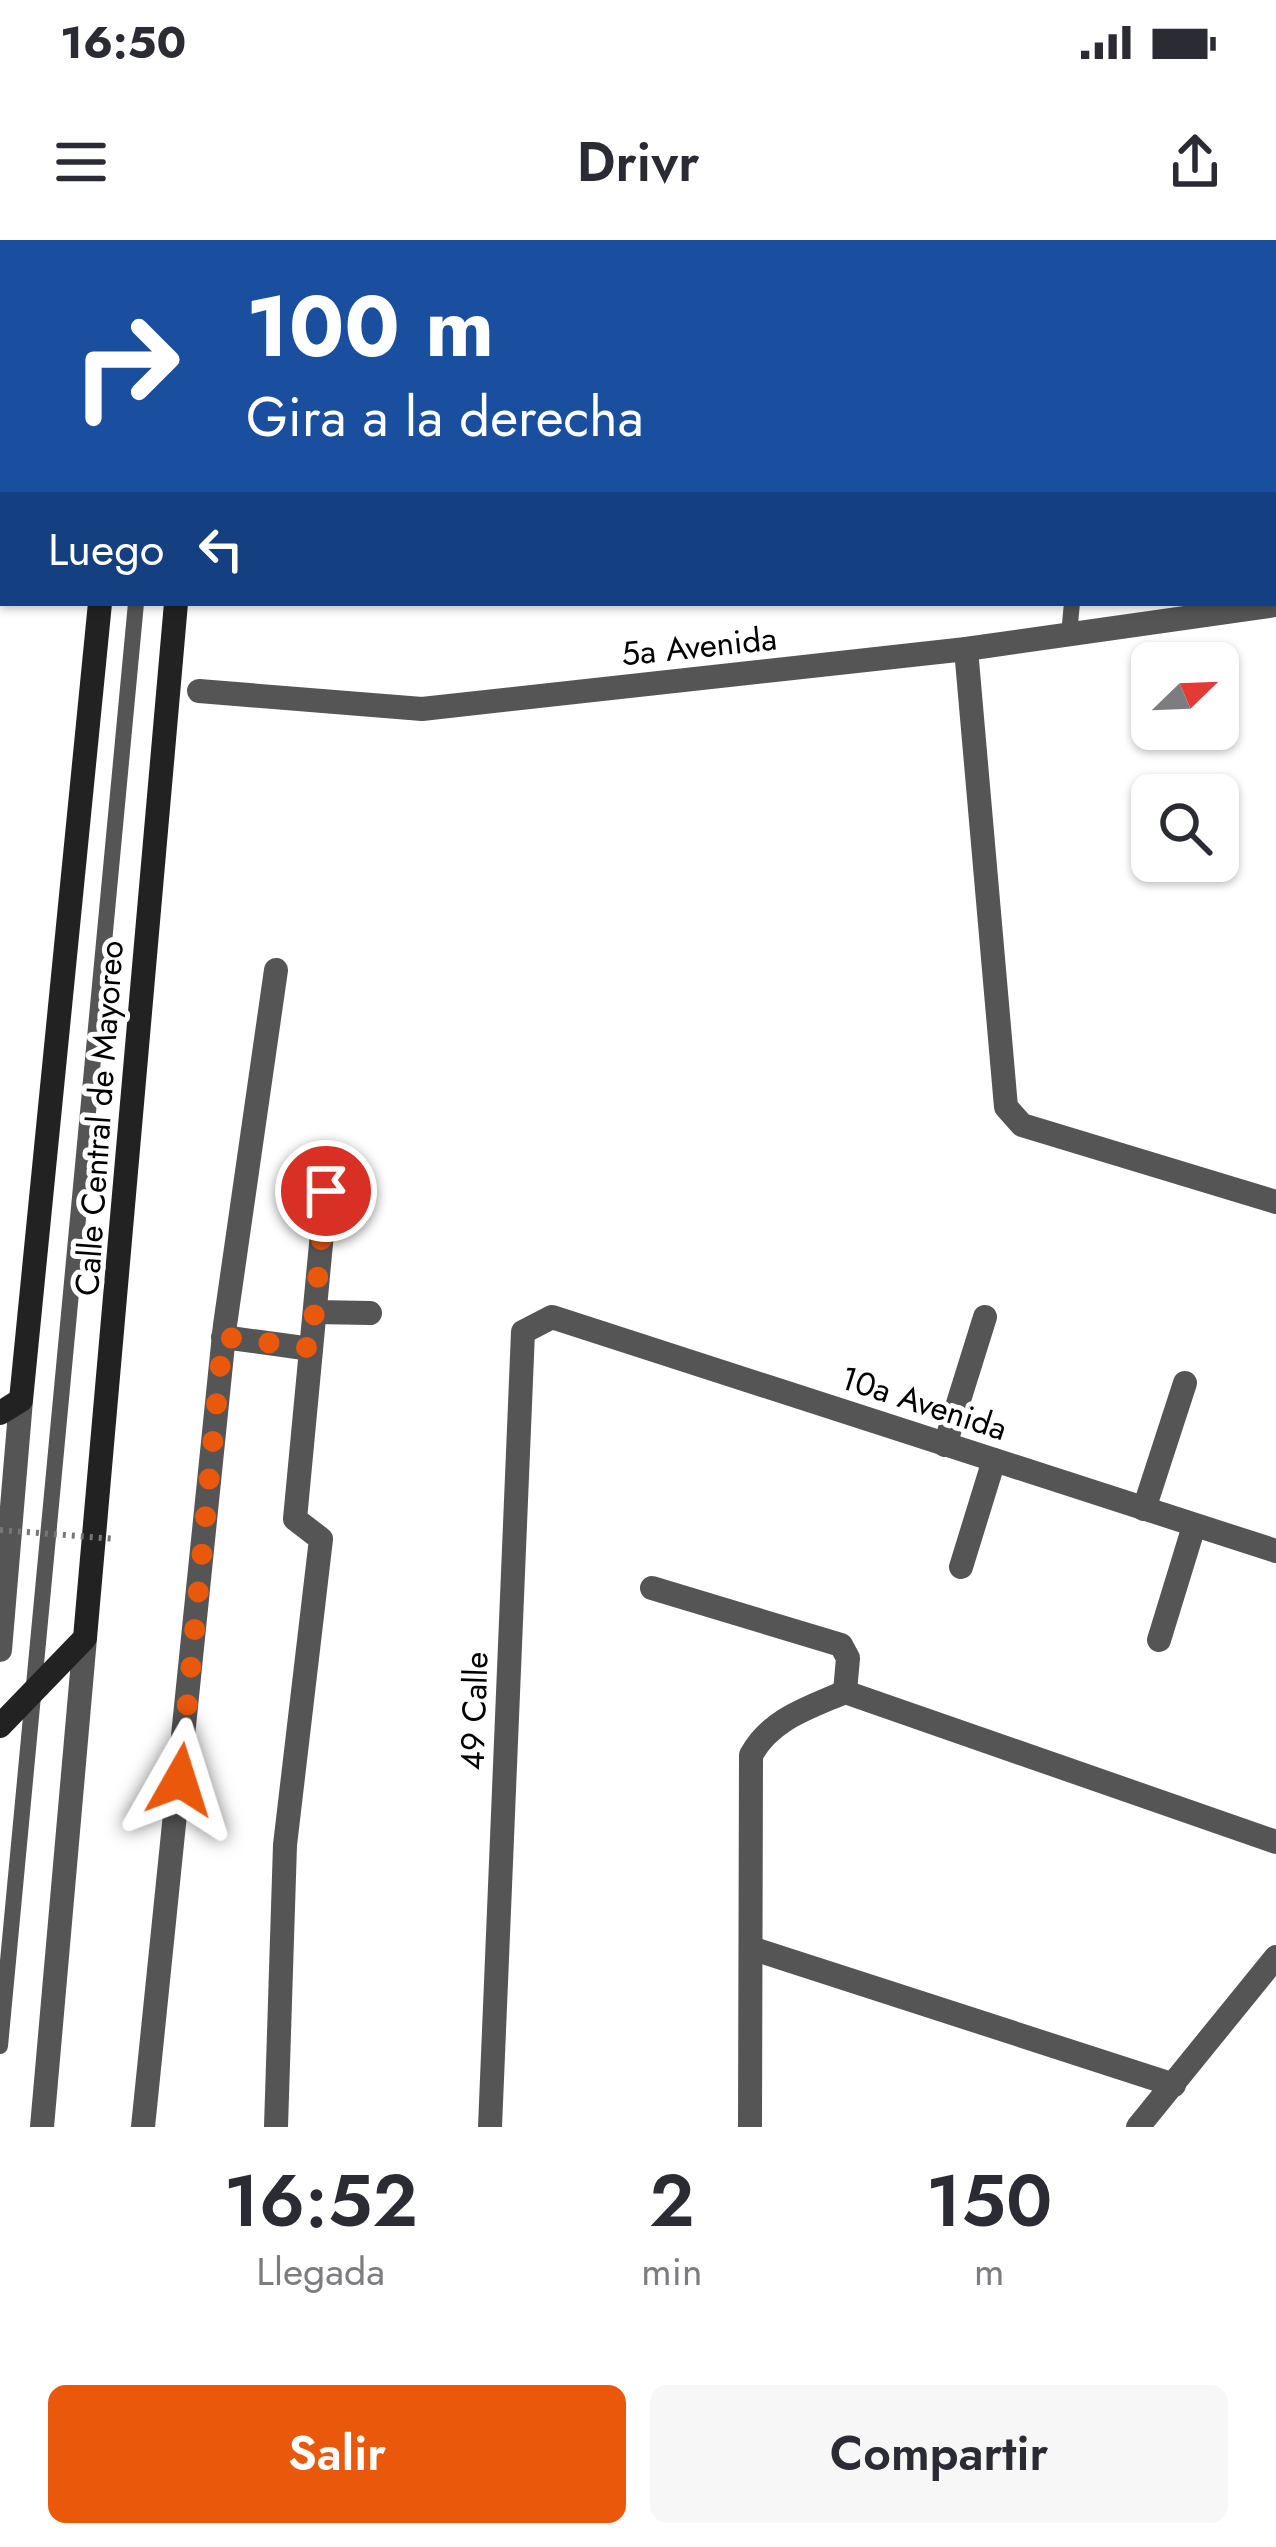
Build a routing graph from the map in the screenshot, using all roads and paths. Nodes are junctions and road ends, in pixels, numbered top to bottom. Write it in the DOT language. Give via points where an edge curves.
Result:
graph roads {
  1 [pos="100,606"];
  2 [pos="136,606"];
  3 [pos="176,606"];
  4 [pos="1072,606"];
  5 [pos="1269,606"];
  6 [pos="1069,634"];
  7 [pos="966,649"];
  8 [pos="199,691"];
  9 [pos="276,970"];
  10 [pos="326,1191"];
  11 [pos="1276,1202"];
  12 [pos="315,1312"];
  13 [pos="370,1313"];
  14 [pos="552,1317"];
  15 [pos="985,1317"];
  16 [pos="223,1337"];
  17 [pos="311,1348"];
  18 [pos="1185,1383"];
  19 [pos="11,1407"];
  20 [pos="945,1445"];
  21 [pos="994,1460"];
  22 [pos="1144,1509"];
  23 [pos="1193,1526"];
  24 [pos="0,1530"];
  25 [pos="116,1539"];
  26 [pos="1276,1551"];
  27 [pos="961,1567"];
  28 [pos="652,1588"];
  29 [pos="85,1638"];
  30 [pos="1159,1640"];
  31 [pos="0,1650"];
  32 [pos="845,1692"];
  33 [pos="31,1698"];
  34 [pos="0,1726"];
  35 [pos="1276,1842"];
  36 [pos="752,1948"];
  37 [pos="1276,1957"];
  38 [pos="0,2046"];
  39 [pos="1174,2085"];
  40 [pos="42,2127"];
  41 [pos="143,2127"];
  42 [pos="276,2127"];
  43 [pos="490,2127"];
  44 [pos="750,2127"];
  45 [pos="1138,2127"];
  1 -- 19 [label="main road, Calle Central de Mayoreo"];
  2 -- 33 [label="lane"];
  3 -- 29 [label="main road, Calle Central de Mayoreo"];
  4 -- 6 [label="lane"];
  5 -- 6 [label="street, 5a Avenida"];
  6 -- 7 [label="street, 5a Avenida"];
  7 -- 8 [label="street, 5a Avenida" via="422,710"];
  7 -- 11 [label="street" via="1000,1093 1022,1125"];
  9 -- 16 [label="street"];
  10 -- 12 [label="street"];
  12 -- 13 [label="street"];
  12 -- 17 [label="street"];
  14 -- 20 [label="street, 10a Avenida"];
  14 -- 43 [label="street, 49 Calle" via="524,1332"];
  15 -- 20 [label="street"];
  16 -- 17 [label="street"];
  16 -- 41 [label="street"];
  17 -- 42 [label="street" via="296,1519 321,1539 285,1845"];
  18 -- 22 [label="street"];
  19 -- 31 [label="street, Calle Central de Mayoreo"];
  20 -- 21 [label="street, 10a Avenida"];
  21 -- 22 [label="street, 10a Avenida"];
  21 -- 27 [label="street"];
  22 -- 23 [label="street, 10a Avenida"];
  23 -- 26 [label="street, 10a Avenida"];
  23 -- 30 [label="street"];
  24 -- 25 [label="path, bridge"];
  28 -- 32 [label="street" via="841,1645"];
  29 -- 33 [label="main road"];
  29 -- 40 [label="street"];
  32 -- 35 [label="street"];
  32 -- 36 [label="street" via="764,1732 751,1755"];
  33 -- 34 [label="main road"];
  33 -- 38 [label="lane"];
  36 -- 39 [label="street"];
  36 -- 44 [label="street"];
  37 -- 39 [label="street"];
  39 -- 45 [label="street"];
}
